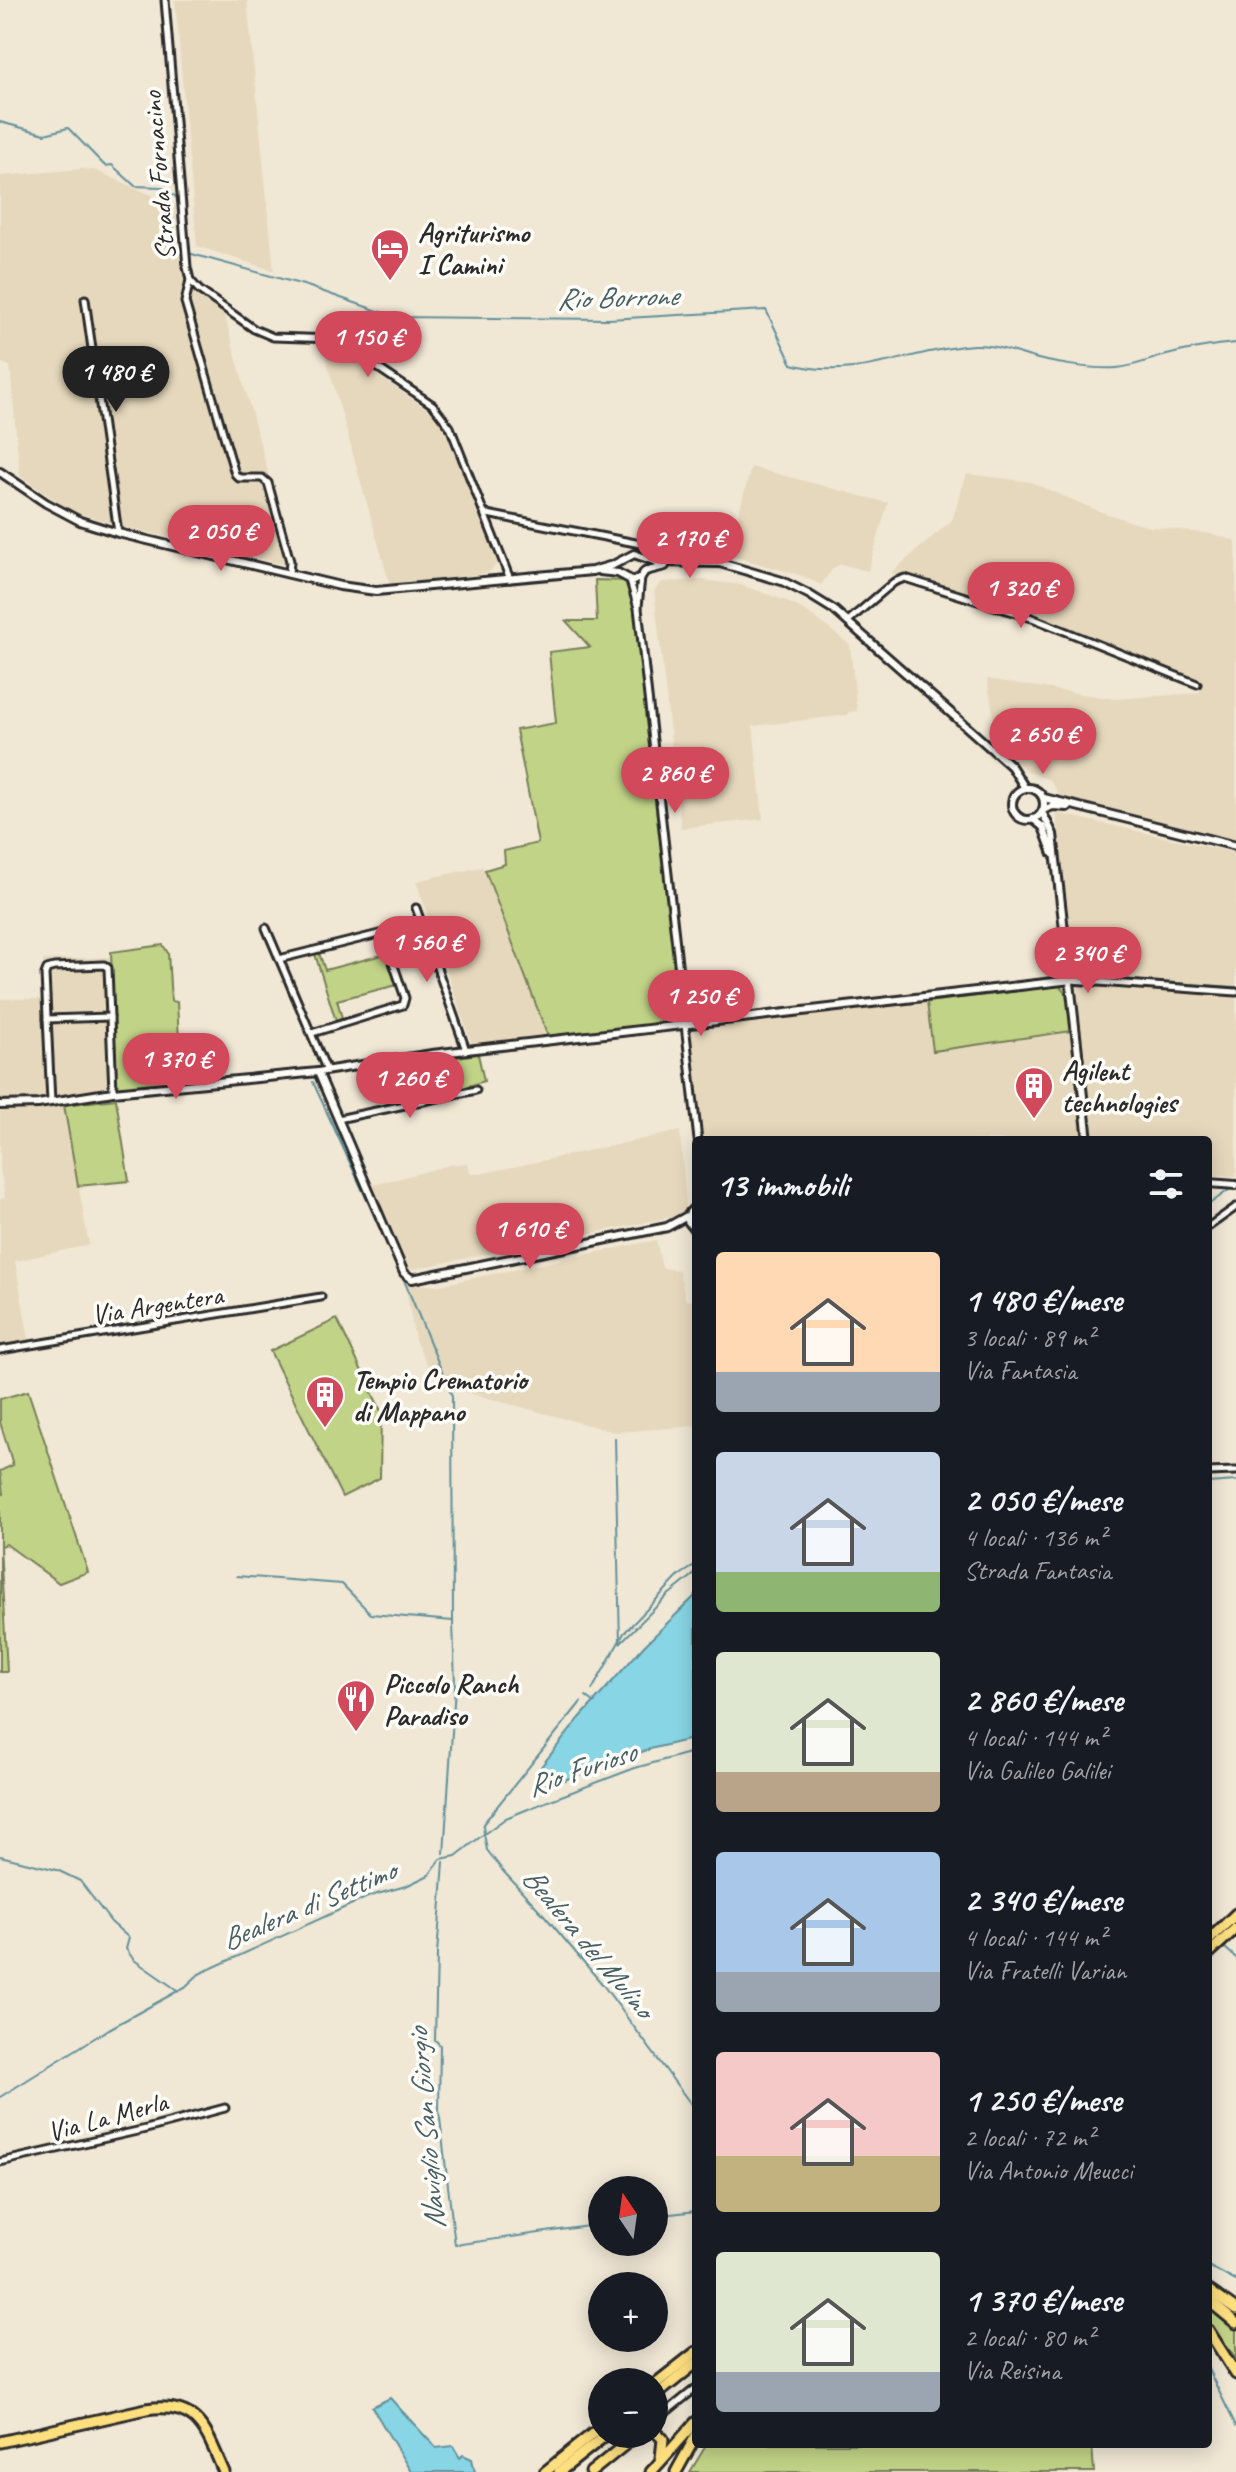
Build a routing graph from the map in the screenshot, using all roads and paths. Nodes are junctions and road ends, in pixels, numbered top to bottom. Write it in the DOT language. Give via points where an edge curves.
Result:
graph roads {
  1 [pos="165,0"];
  2 [pos="190,280"];
  3 [pos="85,299"];
  4 [pos="0,472"];
  5 [pos="486,514"];
  6 [pos="118,533"];
  7 [pos="641,558"];
  8 [pos="620,563"];
  9 [pos="716,563"];
  10 [pos="728,566"];
  11 [pos="592,571"];
  12 [pos="289,574"];
  13 [pos="621,574"];
  14 [pos="643,574"];
  15 [pos="510,579"];
  16 [pos="630,581"];
  17 [pos="638,608"];
  18 [pos="847,622"];
  19 [pos="1197,684"];
  20 [pos="1003,761"];
  21 [pos="1025,788"];
  22 [pos="1017,792"];
  23 [pos="1044,798"];
  24 [pos="1075,807"];
  25 [pos="1043,811"];
  26 [pos="1033,819"];
  27 [pos="1236,846"];
  28 [pos="1053,854"];
  29 [pos="416,908"];
  30 [pos="266,928"];
  31 [pos="279,959"];
  32 [pos="1071,980"];
  33 [pos="1236,992"];
  34 [pos="110,1017"];
  35 [pos="47,1019"];
  36 [pos="684,1025"];
  37 [pos="312,1033"];
  38 [pos="466,1050"];
  39 [pos="327,1071"];
  40 [pos="318,1072"];
  41 [pos="476,1090"];
  42 [pos="113,1092"];
  43 [pos="51,1102"];
  44 [pos="0,1105"];
  45 [pos="338,1119"];
  46 [pos="698,1136"];
  47 [pos="1088,1136"];
  48 [pos="1212,1183"];
  49 [pos="1236,1185"];
  50 [pos="1236,1207"];
  51 [pos="692,1211"];
  52 [pos="689,1215"];
  53 [pos="1212,1224"];
  54 [pos="692,1225"];
  55 [pos="667,1227"];
  56 [pos="692,1231"];
  57 [pos="321,1297"];
  58 [pos="0,1350"];
  59 [pos="1236,1471"];
  60 [pos="1212,1472"];
  61 [pos="1236,1914"];
  62 [pos="1236,1928"];
  63 [pos="1212,1937"];
  64 [pos="1212,1950"];
  65 [pos="225,2108"];
  66 [pos="0,2162"];
  67 [pos="1212,2293"];
  68 [pos="1212,2303"];
  69 [pos="1236,2310"];
  70 [pos="1236,2323"];
  71 [pos="1212,2334"];
  72 [pos="1212,2335"];
  73 [pos="692,2355"];
  74 [pos="1236,2362"];
  75 [pos="692,2366"];
  76 [pos="668,2374"];
  77 [pos="1236,2374"];
  78 [pos="668,2386"];
  79 [pos="692,2391"];
  80 [pos="668,2411"];
  81 [pos="692,2426"];
  82 [pos="588,2437"];
  83 [pos="0,2442"];
  84 [pos="692,2443"];
  85 [pos="589,2448"];
  86 [pos="621,2448"];
  87 [pos="662,2448"];
  88 [pos="660,2461"];
  89 [pos="224,2472"];
  90 [pos="545,2472"];
  91 [pos="559,2472"];
  92 [pos="591,2472"];
  93 [pos="651,2472"];
  94 [pos="676,2472"];
  1 -- 2 [label="street, Strada Fornacino"];
  2 -- 5 [label="street, Strada Fornacino" via="254,329 273,337 335,339 433,405 450,427"];
  2 -- 12 [label="street" via="185,302 235,474 268,483"];
  3 -- 6 [label="street"];
  4 -- 6 [label="street" via="80,521"];
  5 -- 9 [label="street"];
  5 -- 15 [label="street, Strada Fornacino"];
  6 -- 12 [label="street"];
  7 -- 8 [label="street" via="629,555"];
  7 -- 9 [label="street"];
  7 -- 14 [label="street"];
  8 -- 11 [label="street"];
  8 -- 13 [label="street"];
  9 -- 10 [label="street"];
  10 -- 14 [label="street" via="679,565"];
  10 -- 18 [label="street" via="782,581"];
  11 -- 13 [label="street"];
  11 -- 15 [label="street"];
  12 -- 15 [label="street" via="376,591"];
  13 -- 16 [label="street"];
  14 -- 16 [label="street"];
  14 -- 17 [label="street"];
  16 -- 17 [label="street"];
  17 -- 36 [label="street"];
  18 -- 19 [label="street" via="905,578 1032,618"];
  18 -- 20 [label="street"];
  20 -- 21 [label="street"];
  20 -- 22 [label="street" via="1017,780"];
  21 -- 22 [label="street"];
  21 -- 23 [label="street"];
  22 -- 26 [label="street" via="1014,811"];
  23 -- 24 [label="street"];
  23 -- 25 [label="street"];
  24 -- 25 [label="street"];
  24 -- 27 [label="street"];
  25 -- 26 [label="street"];
  25 -- 28 [label="street" via="1053,834"];
  26 -- 28 [label="street" via="1043,827"];
  28 -- 32 [label="street"];
  29 -- 38 [label="street"];
  30 -- 31 [label="street"];
  31 -- 37 [label="street"];
  31 -- 37 [label="street" via="383,933 403,1005"];
  32 -- 33 [label="street"];
  32 -- 36 [label="street"];
  32 -- 47 [label="street"];
  34 -- 35 [label="street"];
  34 -- 35 [label="street" via="104,965 47,969"];
  34 -- 42 [label="street"];
  35 -- 43 [label="street"];
  36 -- 38 [label="street"];
  36 -- 46 [label="street"];
  37 -- 39 [label="street"];
  38 -- 39 [label="street"];
  39 -- 40 [label="street"];
  40 -- 42 [label="street"];
  40 -- 45 [label="street"];
  41 -- 45 [label="street"];
  42 -- 43 [label="street"];
  43 -- 44 [label="street"];
  45 -- 55 [label="street" via="404,1273 412,1279"];
  48 -- 49 [label="street"];
  50 -- 53 [label="street"];
  51 -- 52 [label="street"];
  52 -- 54 [label="street"];
  52 -- 55 [label="street"];
  55 -- 56 [label="street"];
  57 -- 58 [label="street, Via Argentera"];
  59 -- 60 [label="street"];
  61 -- 63 [label="highway"];
  62 -- 64 [label="highway"];
  65 -- 66 [label="street, Via La Merla"];
  67 -- 69 [label="highway"];
  68 -- 70 [label="highway"];
  71 -- 74 [label="highway"];
  72 -- 77 [label="highway"];
  73 -- 76 [label="highway"];
  75 -- 78 [label="highway"];
  79 -- 80 [label="street"];
  81 -- 88 [label="highway"];
  82 -- 90 [label="highway"];
  83 -- 89 [label="highway" via="169,2408 189,2414 203,2426"];
  84 -- 94 [label="highway"];
  85 -- 91 [label="highway"];
  86 -- 92 [label="highway"];
  87 -- 88 [label="highway"];
  88 -- 93 [label="highway"];
}
